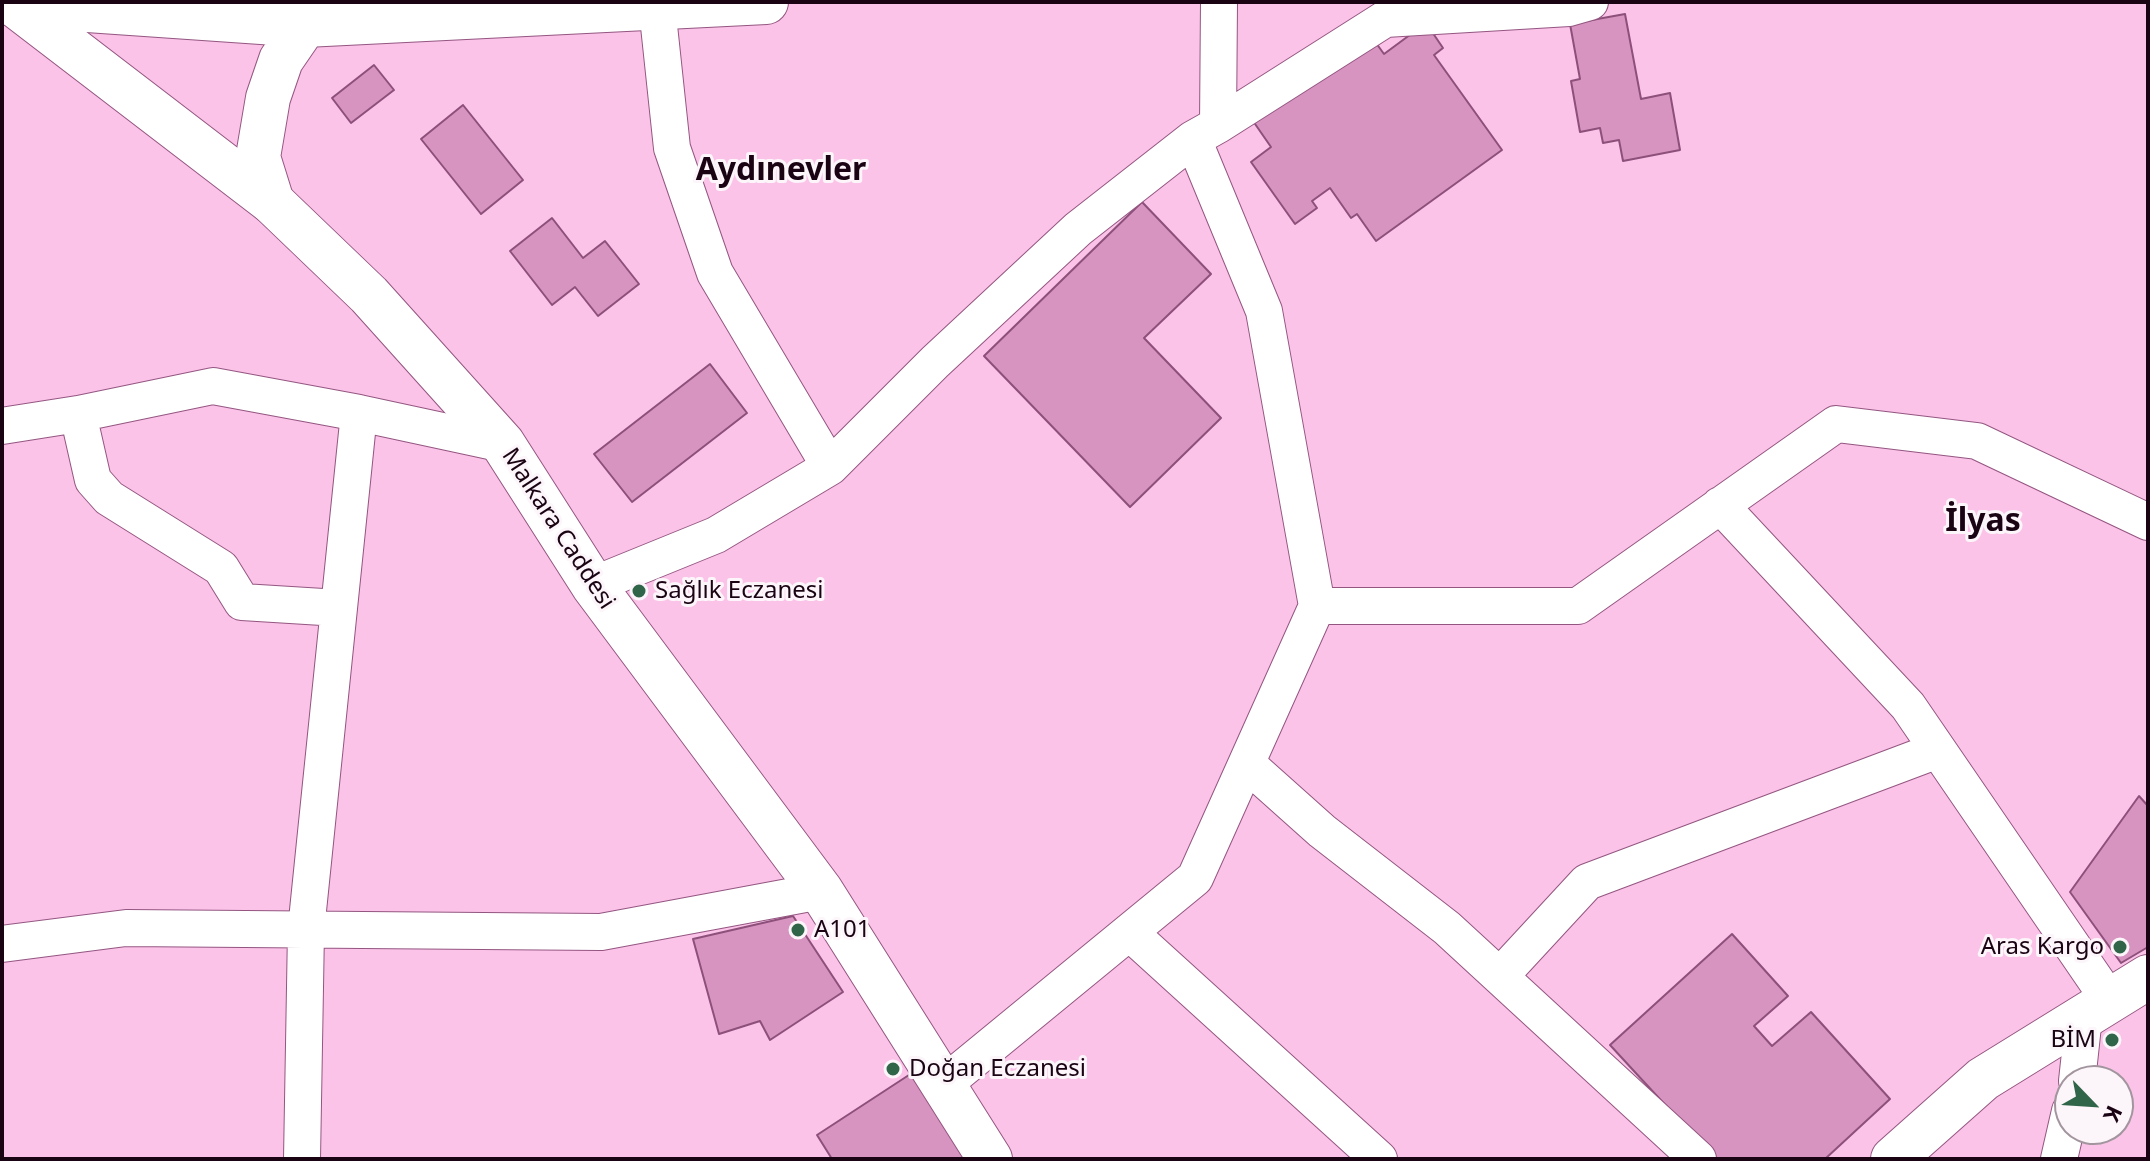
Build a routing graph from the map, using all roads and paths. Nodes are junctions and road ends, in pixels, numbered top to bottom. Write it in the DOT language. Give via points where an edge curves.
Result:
graph roads {
  1 [pos="766,2"];
  2 [pos="1219,2"];
  3 [pos="1590,2"];
  4 [pos="13,4"];
  5 [pos="657,7"];
  6 [pos="306,14"];
  7 [pos="1206,132"];
  8 [pos="272,202"];
  9 [pos="359,413"];
  10 [pos="78,414"];
  11 [pos="2,426"];
  12 [pos="503,444"];
  13 [pos="830,467"];
  14 [pos="1720,505"];
  15 [pos="2148,522"];
  16 [pos="593,585"];
  17 [pos="1317,606"];
  18 [pos="339,608"];
  19 [pos="1938,750"];
  20 [pos="1247,764"];
  21 [pos="821,891"];
  22 [pos="306,930"];
  23 [pos="1129,932"];
  24 [pos="2,944"];
  25 [pos="1501,975"];
  26 [pos="2148,977"];
  27 [pos="2097,1008"];
  28 [pos="2081,1065"];
  29 [pos="944,1084"];
  30 [pos="302,1159"];
  31 [pos="990,1159"];
  32 [pos="1379,1159"];
  33 [pos="1698,1159"];
  34 [pos="1893,1159"];
  1 -- 5 [label="main road"];
  2 -- 7 [label="street"];
  3 -- 7 [label="street" via="1569,8 1385,19"];
  4 -- 6 [label="main road"];
  4 -- 8 [label="main road, Malkara Caddesi"];
  5 -- 6 [label="main road"];
  5 -- 13 [label="street" via="672,148 715,273"];
  6 -- 8 [label="main road" via="268,98 258,157"];
  7 -- 13 [label="street" via="1078,229"];
  7 -- 17 [label="street" via="1264,311"];
  8 -- 12 [label="main road, Malkara Caddesi" via="369,295"];
  9 -- 10 [label="street" via="213,386"];
  9 -- 12 [label="street"];
  9 -- 18 [label="street"];
  10 -- 11 [label="street"];
  10 -- 18 [label="street" via="93,480 109,498 221,568 242,602"];
  12 -- 16 [label="main road, Malkara Caddesi"];
  13 -- 16 [label="street" via="716,535"];
  14 -- 15 [label="street" via="1836,424 1977,441"];
  14 -- 17 [label="street" via="1578,606"];
  14 -- 19 [label="street" via="1908,706"];
  16 -- 21 [label="main road, Malkara Caddesi"];
  17 -- 20 [label="street"];
  18 -- 22 [label="street"];
  19 -- 25 [label="street" via="1587,882"];
  19 -- 27 [label="street"];
  20 -- 23 [label="street" via="1195,878"];
  20 -- 25 [label="street"];
  21 -- 22 [label="street" via="601,932"];
  21 -- 29 [label="main road, Malkara Caddesi"];
  22 -- 24 [label="street" via="126,928"];
  22 -- 30 [label="street"];
  23 -- 29 [label="street"];
  23 -- 32 [label="street"];
  25 -- 33 [label="street"];
  26 -- 27 [label="main road"];
  27 -- 28 [label="street"];
  27 -- 34 [label="main road" via="1983,1079"];
  29 -- 31 [label="main road, Malkara Caddesi"];
}
